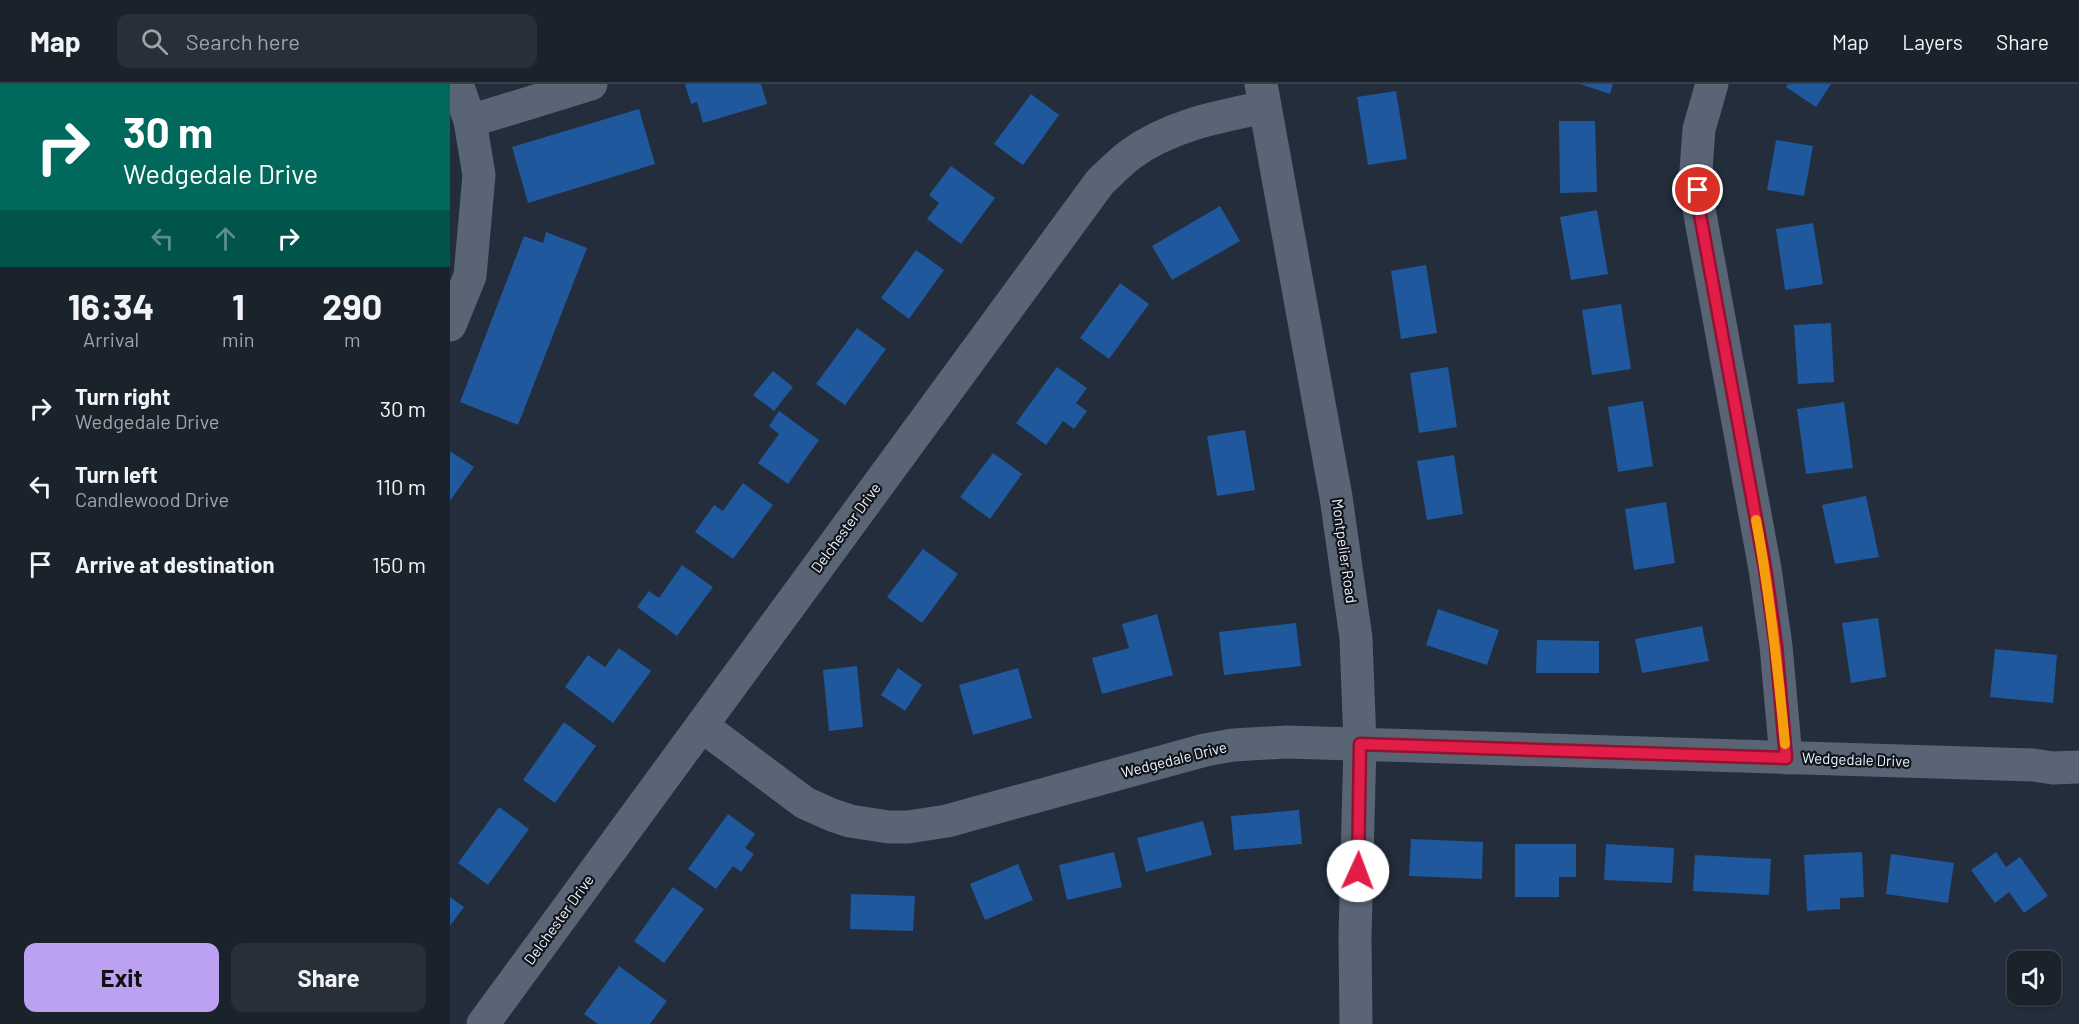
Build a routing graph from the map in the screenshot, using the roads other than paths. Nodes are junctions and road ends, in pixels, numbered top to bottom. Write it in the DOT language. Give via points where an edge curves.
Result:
graph roads {
  1 [pos="457,84"];
  2 [pos="591,84"];
  3 [pos="1712,84"];
  4 [pos="1263,96"];
  5 [pos="470,121"];
  6 [pos="450,325"];
  7 [pos="702,726"];
  8 [pos="1360,744"];
  9 [pos="1786,758"];
  10 [pos="2079,767"];
  11 [pos="483,1024"];
  12 [pos="1356,1024"];
  1 -- 5 [label="street"];
  2 -- 5 [label="street"];
  3 -- 9 [label="street" via="1699,129 1699,209 1765,568"];
  4 -- 7 [label="street, Delchester Drive" via="1163,135 1129,156 1101,182"];
  4 -- 8 [label="street, Montpelier Road" via="1338,508 1356,638"];
  5 -- 6 [label="street" via="479,176 470,276"];
  7 -- 8 [label="street, Wedgedale Drive" via="805,803 831,815 889,827 946,821 1233,745"];
  7 -- 11 [label="street, Delchester Drive"];
  8 -- 9 [label="street, Wedgedale Drive"];
  8 -- 12 [label="street, Montpelier Road"];
  9 -- 10 [label="street, Wedgedale Drive"];
}
